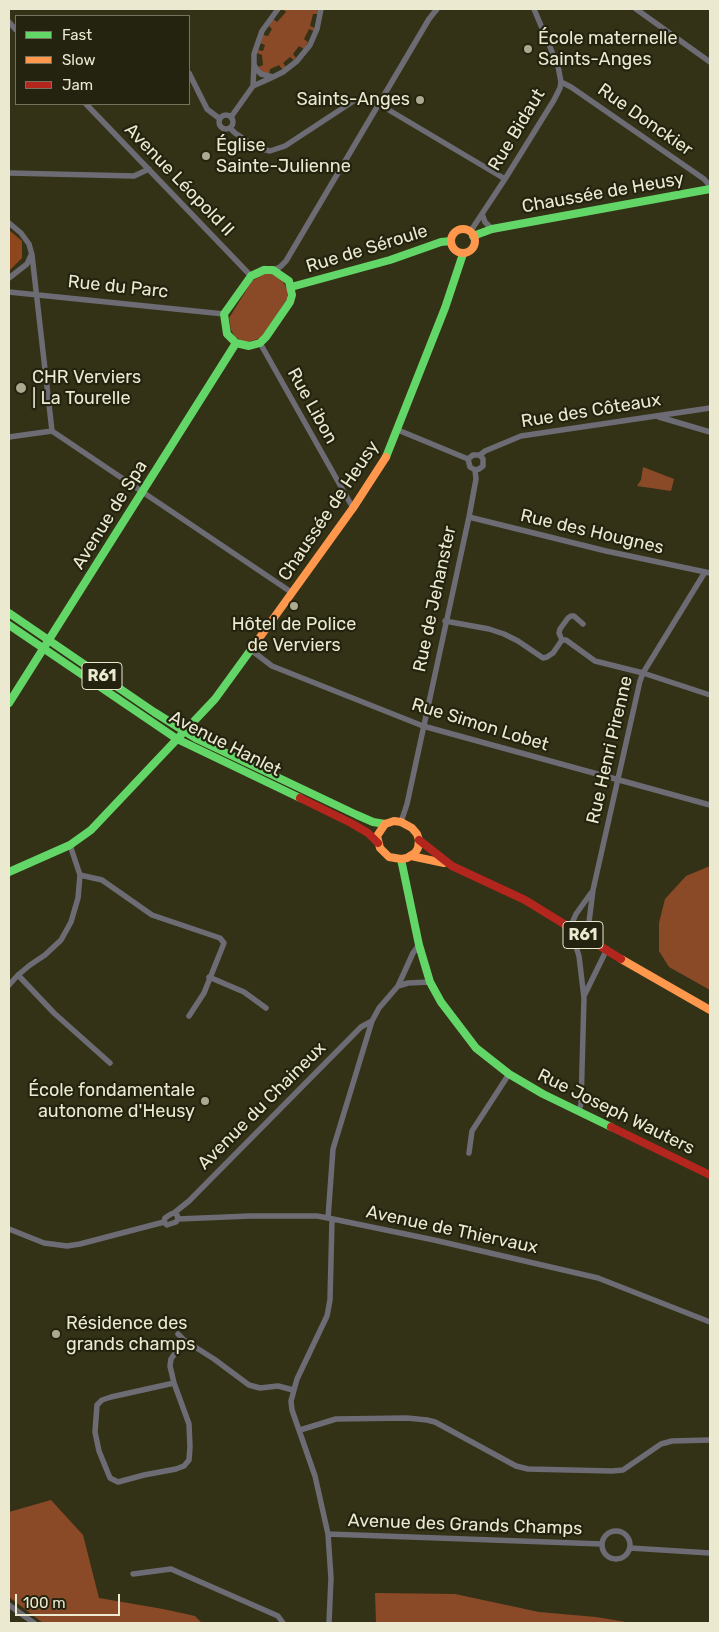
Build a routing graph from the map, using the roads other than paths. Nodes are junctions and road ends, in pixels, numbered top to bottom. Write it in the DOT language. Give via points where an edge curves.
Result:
graph roads {
  1 [pos="278,9"];
  2 [pos="321,9"];
  3 [pos="437,9"];
  4 [pos="534,9"];
  5 [pos="636,9"];
  6 [pos="710,62"];
  7 [pos="254,65"];
  8 [pos="190,75"];
  9 [pos="272,77"];
  10 [pos="561,82"];
  11 [pos="253,86"];
  12 [pos="379,104"];
  13 [pos="87,105"];
  14 [pos="231,117"];
  15 [pos="220,119"];
  16 [pos="230,128"];
  17 [pos="148,169"];
  18 [pos="9,173"];
  19 [pos="505,179"];
  20 [pos="710,188"];
  21 [pos="482,214"];
  22 [pos="9,223"];
  23 [pos="492,229"];
  24 [pos="472,234"];
  25 [pos="450,241"];
  26 [pos="463,254"];
  27 [pos="32,255"];
  28 [pos="273,270"];
  29 [pos="251,276"];
  30 [pos="9,278"];
  31 [pos="292,287"];
  32 [pos="9,292"];
  33 [pos="36,294"];
  34 [pos="224,314"];
  35 [pos="236,343"];
  36 [pos="260,343"];
  37 [pos="710,408"];
  38 [pos="656,416"];
  39 [pos="398,430"];
  40 [pos="52,431"];
  41 [pos="710,432"];
  42 [pos="9,437"];
  43 [pos="482,453"];
  44 [pos="468,459"];
  45 [pos="475,470"];
  46 [pos="142,492"];
  47 [pos="352,508"];
  48 [pos="469,517"];
  49 [pos="708,573"];
  50 [pos="291,592"];
  51 [pos="9,612"];
  52 [pos="445,621"];
  53 [pos="583,624"];
  54 [pos="9,625"];
  55 [pos="49,640"];
  56 [pos="562,640"];
  57 [pos="44,649"];
  58 [pos="251,650"];
  59 [pos="643,673"];
  60 [pos="710,695"];
  61 [pos="9,703"];
  62 [pos="423,726"];
  63 [pos="185,732"];
  64 [pos="177,739"];
  65 [pos="618,780"];
  66 [pos="710,805"];
  67 [pos="401,822"];
  68 [pos="385,824"];
  69 [pos="419,840"];
  70 [pos="378,843"];
  71 [pos="70,844"];
  72 [pos="411,856"];
  73 [pos="401,859"];
  74 [pos="452,866"];
  75 [pos="9,872"];
  76 [pos="80,875"];
  77 [pos="593,890"];
  78 [pos="570,928"];
  79 [pos="587,938"];
  80 [pos="419,945"];
  81 [pos="607,949"];
  82 [pos="18,975"];
  83 [pos="209,978"];
  84 [pos="430,982"];
  85 [pos="9,985"];
  86 [pos="398,986"];
  87 [pos="584,998"];
  88 [pos="266,1008"];
  89 [pos="710,1010"];
  90 [pos="189,1016"];
  91 [pos="372,1021"];
  92 [pos="110,1063"];
  93 [pos="509,1074"];
  94 [pos="579,1110"];
  95 [pos="469,1153"];
  96 [pos="710,1175"];
  97 [pos="176,1216"];
  98 [pos="330,1219"];
  99 [pos="9,1229"];
  100 [pos="710,1322"];
  101 [pos="178,1334"];
  102 [pos="184,1340"];
  103 [pos="174,1383"];
  104 [pos="293,1390"];
  105 [pos="300,1430"];
  106 [pos="710,1440"];
  107 [pos="328,1534"];
  108 [pos="602,1544"];
  109 [pos="630,1548"];
  110 [pos="710,1553"];
  111 [pos="133,1574"];
  112 [pos="9,1605"];
  113 [pos="34,1623"];
  114 [pos="283,1623"];
  115 [pos="329,1623"];
  1 -- 7 [label="street" via="258,39"];
  2 -- 9 [label="street" via="310,45 297,61"];
  3 -- 12 [label="street"];
  4 -- 10 [label="street, Rue Bidaut" via="558,66"];
  5 -- 6 [label="street"];
  7 -- 9 [label="street" via="261,74"];
  7 -- 11 [label="street"];
  8 -- 15 [label="street" via="206,109"];
  9 -- 11 [label="street"];
  10 -- 19 [label="street, Rue Bidaut" via="558,94"];
  10 -- 20 [label="street, Rue Donckier" via="704,179"];
  11 -- 14 [label="street"];
  12 -- 16 [label="street" via="366,99 355,100 285,146 270,151 258,148"];
  12 -- 19 [label="street"];
  12 -- 28 [label="street" via="286,261"];
  13 -- 17 [label="street, Avenue Léopold II"];
  14 -- 15 [label="street" via="225,115"];
  14 -- 16 [label="street" via="233,123"];
  15 -- 16 [label="street" via="221,127"];
  17 -- 18 [label="street" via="134,176"];
  17 -- 29 [label="street, Avenue Léopold II"];
  19 -- 21 [label="street, Rue Bidaut"];
  20 -- 23 [label="main road, Chaussée de Heusy"];
  21 -- 23 [label="street"];
  21 -- 24 [label="street, Rue Bidaut"];
  22 -- 27 [label="street" via="29,244"];
  23 -- 24 [label="main road, Chaussée de Heusy"];
  24 -- 25 [label="main road" via="456,231"];
  24 -- 26 [label="main road" via="473,247"];
  25 -- 26 [label="main road" via="454,249"];
  25 -- 31 [label="main road, Rue de Séroule"];
  26 -- 39 [label="main road, Chaussée de Heusy"];
  27 -- 30 [label="street" via="27,264"];
  27 -- 33 [label="street"];
  28 -- 29 [label="main road"];
  28 -- 31 [label="main road"];
  29 -- 34 [label="main road"];
  31 -- 36 [label="main road" via="290,302"];
  32 -- 33 [label="street, Rue du Parc"];
  33 -- 34 [label="street, Rue du Parc"];
  33 -- 40 [label="street"];
  34 -- 35 [label="main road" via="227,334"];
  35 -- 36 [label="main road" via="249,346"];
  35 -- 46 [label="main road, Avenue de Spa"];
  36 -- 47 [label="street, Rue Libon"];
  37 -- 38 [label="street, Rue des Côteaux"];
  38 -- 41 [label="street"];
  38 -- 43 [label="street, Rue des Côteaux" via="521,436"];
  39 -- 44 [label="street"];
  39 -- 47 [label="main road, Chaussée de Heusy" via="388,454"];
  40 -- 42 [label="street"];
  40 -- 46 [label="street"];
  43 -- 44 [label="street"];
  43 -- 45 [label="street, Rue de Jehanster" via="483,466"];
  44 -- 45 [label="street" via="470,467"];
  45 -- 48 [label="street, Rue de Jehanster"];
  46 -- 50 [label="street"];
  46 -- 55 [label="main road, Avenue de Spa"];
  47 -- 50 [label="main road, Chaussée de Heusy"];
  48 -- 49 [label="street, Rue des Hougnes"];
  48 -- 52 [label="street, Rue de Jehanster"];
  49 -- 59 [label="street, Rue Henri Pirenne"];
  50 -- 58 [label="main road, Chaussée de Heusy"];
  51 -- 55 [label="main road, Avenue Hanlet / R61"];
  52 -- 56 [label="street" via="504,634 544,658 553,653"];
  52 -- 62 [label="street, Rue de Jehanster"];
  53 -- 56 [label="street" via="574,616 568,618 560,629"];
  54 -- 57 [label="main road, Avenue Hanlet / R61"];
  55 -- 57 [label="main road, Avenue de Spa"];
  55 -- 63 [label="main road, Avenue Hanlet / R61"];
  56 -- 59 [label="street" via="595,661"];
  57 -- 61 [label="main road, Avenue de Spa"];
  57 -- 64 [label="main road, Avenue Hanlet / R61"];
  58 -- 62 [label="street, Rue Simon Lobet" via="272,666"];
  58 -- 63 [label="main road, Chaussée de Heusy" via="215,699"];
  59 -- 60 [label="street"];
  59 -- 65 [label="street, Rue Henri Pirenne"];
  62 -- 65 [label="street, Rue Simon Lobet"];
  62 -- 67 [label="street, Rue de Jehanster"];
  63 -- 64 [label="main road, Chaussée de Heusy"];
  63 -- 68 [label="main road, R61" via="373,822"];
  64 -- 70 [label="main road, Avenue Hanlet / R61" via="351,823"];
  64 -- 71 [label="main road, Chaussée de Heusy" via="92,830"];
  65 -- 66 [label="street, Rue Simon Lobet"];
  65 -- 77 [label="street, Rue Henri Pirenne"];
  67 -- 68 [label="main road, R61"];
  67 -- 69 [label="main road, R61" via="412,828"];
  68 -- 70 [label="main road" via="379,831"];
  69 -- 72 [label="main road" via="418,848"];
  69 -- 74 [label="main road, R61"];
  70 -- 73 [label="main road, R61" via="384,854"];
  71 -- 75 [label="main road, Chaussée de Heusy"];
  71 -- 76 [label="street"];
  72 -- 73 [label="main road, R61"];
  72 -- 74 [label="main road, R61"];
  73 -- 80 [label="main road, Rue Joseph Wauters"];
  74 -- 78 [label="main road, R61" via="525,900"];
  76 -- 82 [label="street" via="72,922 61,940"];
  76 -- 83 [label="street" via="102,880 152,915 220,938 224,943"];
  77 -- 78 [label="street, Rue Henri Pirenne"];
  77 -- 79 [label="street, Rue Henri Pirenne"];
  78 -- 79 [label="main road, R61"];
  78 -- 87 [label="street"];
  79 -- 81 [label="main road, R61"];
  80 -- 84 [label="main road, Rue Joseph Wauters"];
  80 -- 86 [label="street"];
  81 -- 87 [label="street"];
  81 -- 89 [label="main road, R61"];
  82 -- 85 [label="street"];
  82 -- 92 [label="street"];
  83 -- 88 [label="street" via="244,992"];
  83 -- 90 [label="street" via="204,993"];
  84 -- 86 [label="street"];
  84 -- 93 [label="main road, Rue Joseph Wauters" via="476,1048"];
  86 -- 91 [label="street"];
  87 -- 94 [label="street"];
  91 -- 97 [label="street, Avenue du Chaineux" via="361,1027"];
  91 -- 98 [label="street" via="334,1149"];
  93 -- 94 [label="main road, Rue Joseph Wauters"];
  93 -- 95 [label="street" via="472,1130"];
  94 -- 96 [label="main road, Rue Joseph Wauters"];
  97 -- 98 [label="street, Avenue de Thiervaux" via="317,1216"];
  97 -- 99 [label="street, Avenue de Thiervaux" via="172,1225 164,1222 67,1246 44,1242"];
  98 -- 100 [label="street, Avenue de Thiervaux" via="598,1278"];
  98 -- 104 [label="street" via="330,1300 327,1316"];
  101 -- 102 [label="street"];
  102 -- 103 [label="street" via="171,1359"];
  102 -- 104 [label="street" via="249,1385"];
  103 -- 103 [label="street" via="189,1424 189,1460 176,1469 118,1482 110,1478 95,1432 97,1404 111,1397"];
  104 -- 105 [label="street" via="292,1410"];
  105 -- 106 [label="street" via="336,1420 427,1420 516,1466 528,1469 623,1470 661,1444"];
  105 -- 107 [label="street" via="318,1485"];
  107 -- 108 [label="street, Avenue des Grands Champs"];
  107 -- 115 [label="street" via="331,1578"];
  108 -- 109 [label="street, Avenue des Grands Champs" via="607,1557 617,1560"];
  108 -- 109 [label="street, Avenue des Grands Champs" via="606,1534 619,1531 628,1537"];
  109 -- 110 [label="street"];
  111 -- 114 [label="street" via="170,1569 278,1616"];
  112 -- 113 [label="street"];
}
